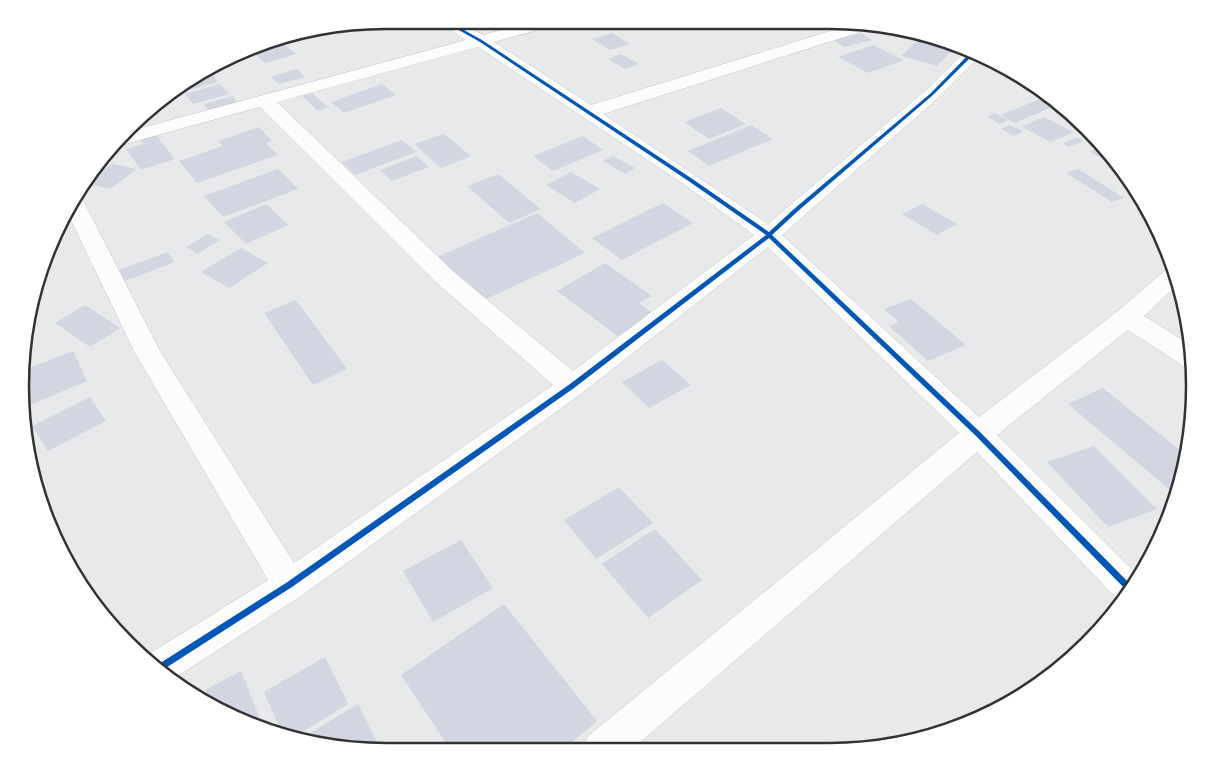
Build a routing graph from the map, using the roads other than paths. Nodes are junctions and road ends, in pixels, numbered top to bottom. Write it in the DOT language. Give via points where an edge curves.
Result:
graph roads {
  1 [pos="459,29"];
  2 [pos="524,29"];
  3 [pos="851,30"];
  4 [pos="481,41"];
  5 [pos="969,57"];
  6 [pos="264,100"];
  7 [pos="588,112"];
  8 [pos="129,137"];
  9 [pos="76,208"];
  10 [pos="769,235"];
  11 [pos="1169,279"];
  12 [pos="1126,317"];
  13 [pos="1184,354"];
  14 [pos="572,386"];
  15 [pos="978,434"];
  16 [pos="289,585"];
  17 [pos="1126,585"];
  18 [pos="163,665"];
  19 [pos="610,743"];
  1 -- 4 [label="street"];
  2 -- 4 [label="street"];
  3 -- 7 [label="street"];
  4 -- 6 [label="street"];
  4 -- 7 [label="street"];
  5 -- 10 [label="street" via="932,94"];
  6 -- 8 [label="street"];
  6 -- 14 [label="street" via="446,278"];
  7 -- 10 [label="street"];
  9 -- 16 [label="street" via="148,354"];
  10 -- 14 [label="street"];
  10 -- 15 [label="street"];
  11 -- 12 [label="street"];
  12 -- 13 [label="street"];
  12 -- 15 [label="street"];
  14 -- 16 [label="street"];
  15 -- 17 [label="street"];
  15 -- 19 [label="street"];
  16 -- 18 [label="street"];
}
